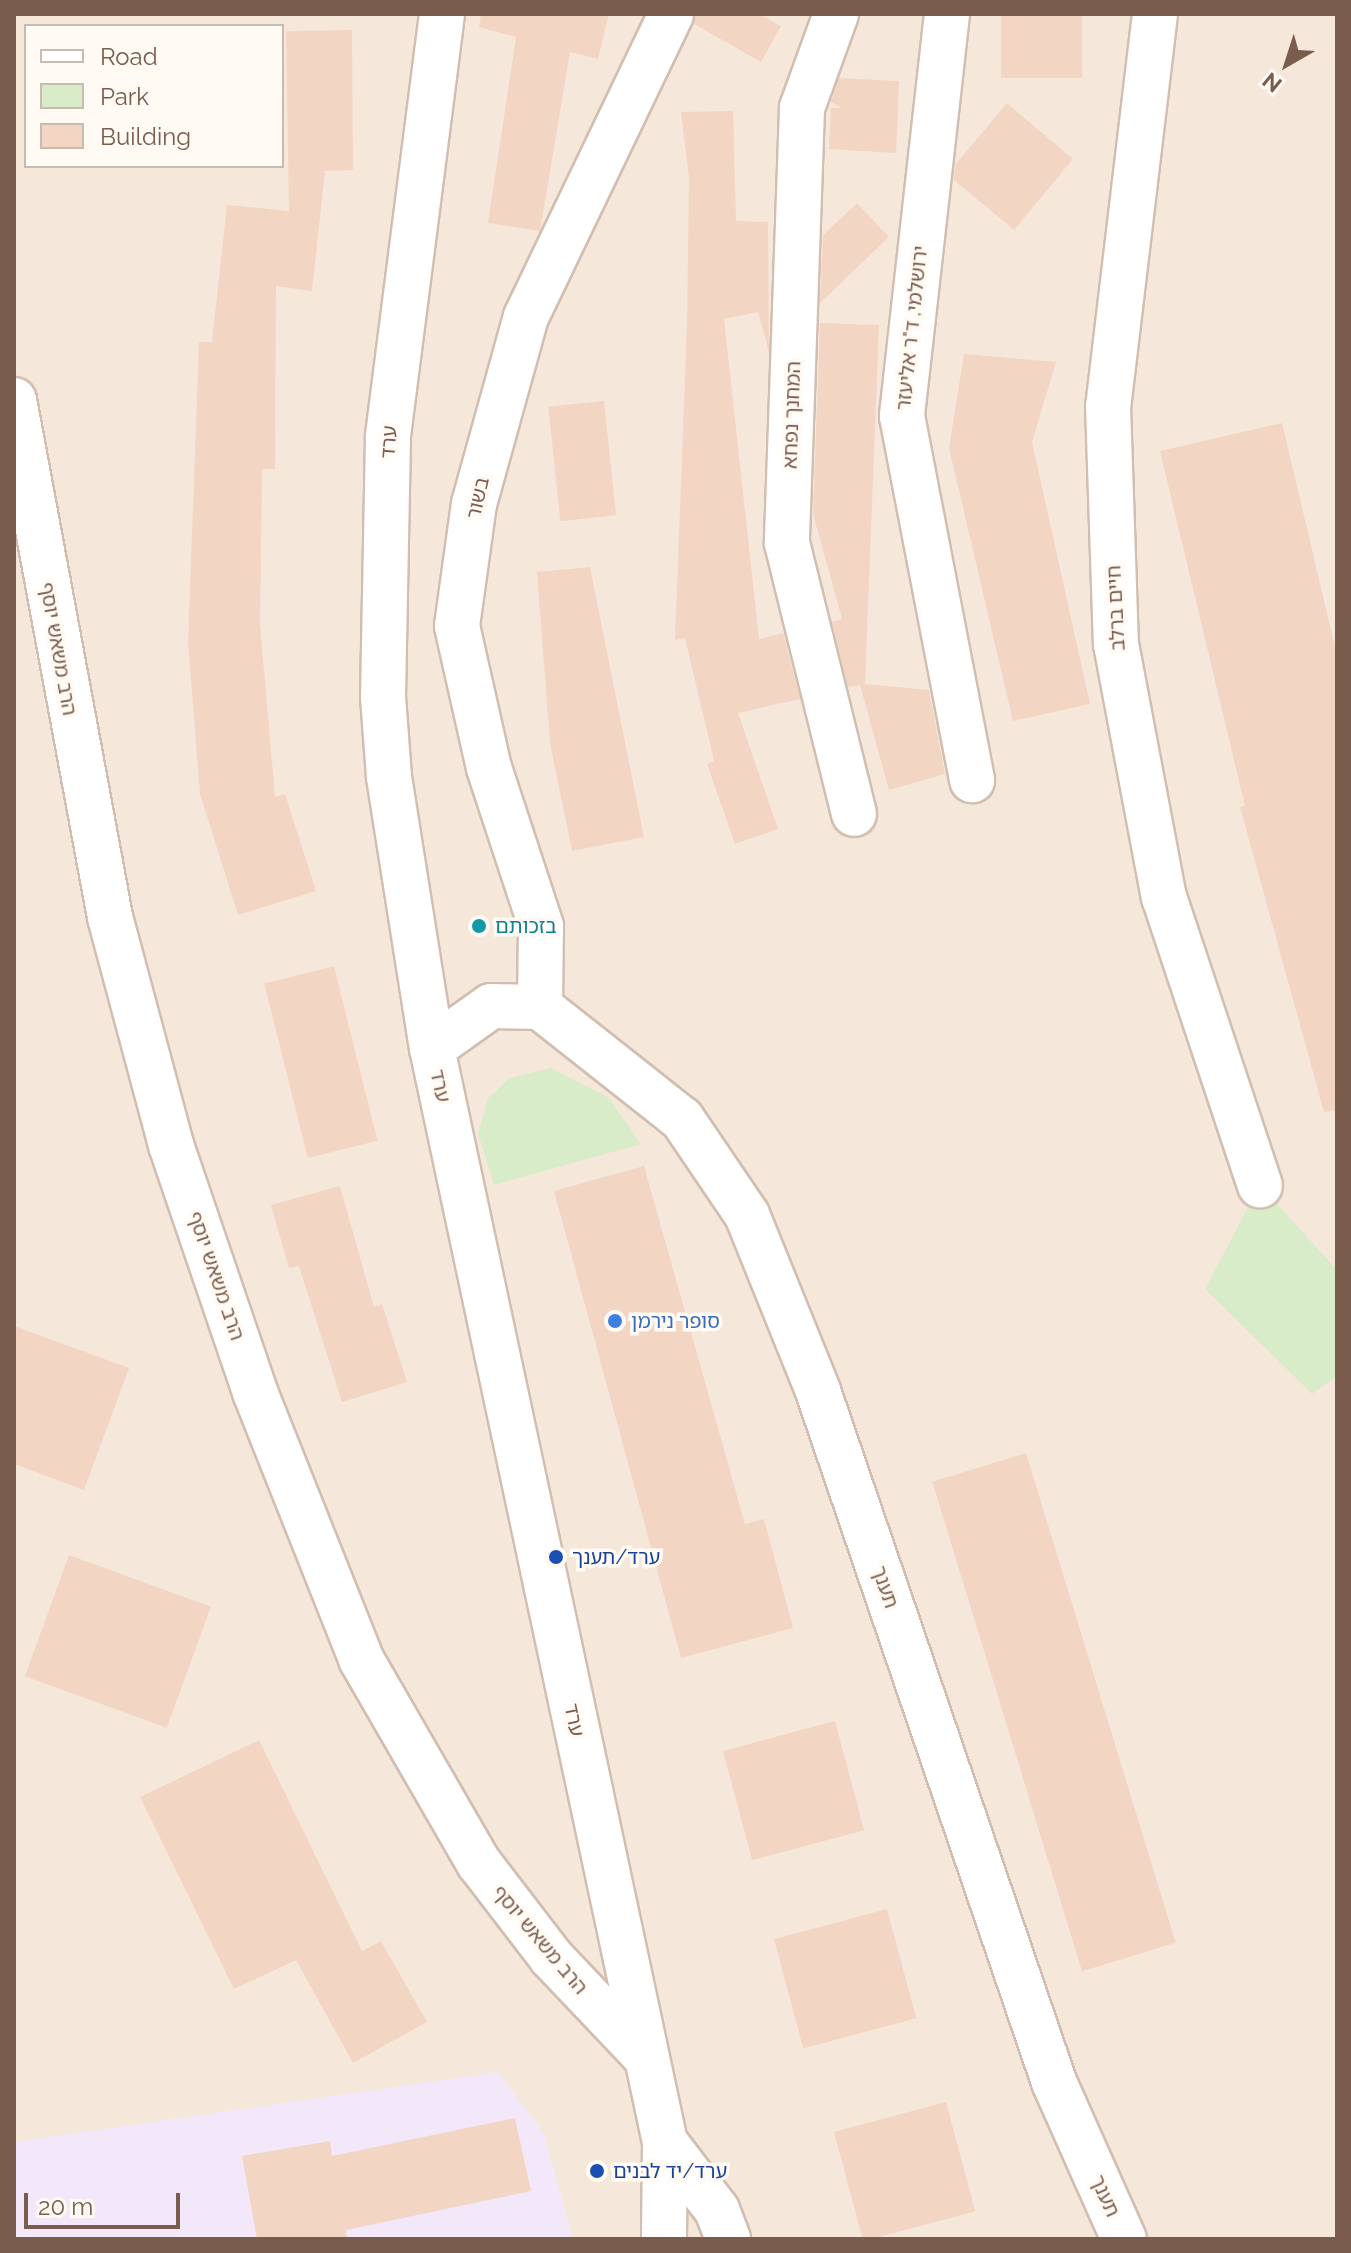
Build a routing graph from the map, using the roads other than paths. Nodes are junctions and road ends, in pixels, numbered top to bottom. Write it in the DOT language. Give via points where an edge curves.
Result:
graph roads {
  1 [pos="442,14"];
  2 [pos="671,14"];
  3 [pos="836,14"];
  4 [pos="947,14"];
  5 [pos="1155,14"];
  6 [pos="14,400"];
  7 [pos="972,780"];
  8 [pos="854,814"];
  9 [pos="540,1007"];
  10 [pos="432,1048"];
  11 [pos="1260,1185"];
  12 [pos="645,2056"];
  13 [pos="665,2142"];
  14 [pos="664,2239"];
  15 [pos="728,2239"];
  16 [pos="1124,2239"];
  1 -- 10 [label="street, ערד" via="388,437 383,697"];
  2 -- 9 [label="street, בשור" via="526,317 474,504 457,626 489,768 541,926"];
  3 -- 8 [label="street, המחנך נפחא" via="802,108 787,543"];
  4 -- 7 [label="street, ירושלמי, ד\"ר אליעזר" via="902,416"];
  5 -- 11 [label="street, חיים ברלב" via="1108,406 1116,644 1164,897"];
  6 -- 12 [label="street, הרב משאש יוסף" via="110,917 171,1145 300,1508 361,1659 497,1893"];
  9 -- 10 [label="street" via="491,1006"];
  9 -- 16 [label="street, תענך" via="682,1119 747,1215 818,1391 1054,2082"];
  10 -- 12 [label="street, ערד"];
  12 -- 13 [label="street, ערד"];
  13 -- 14 [label="street, ערד"];
  13 -- 15 [label="street, ערד" via="717,2210"];
}
